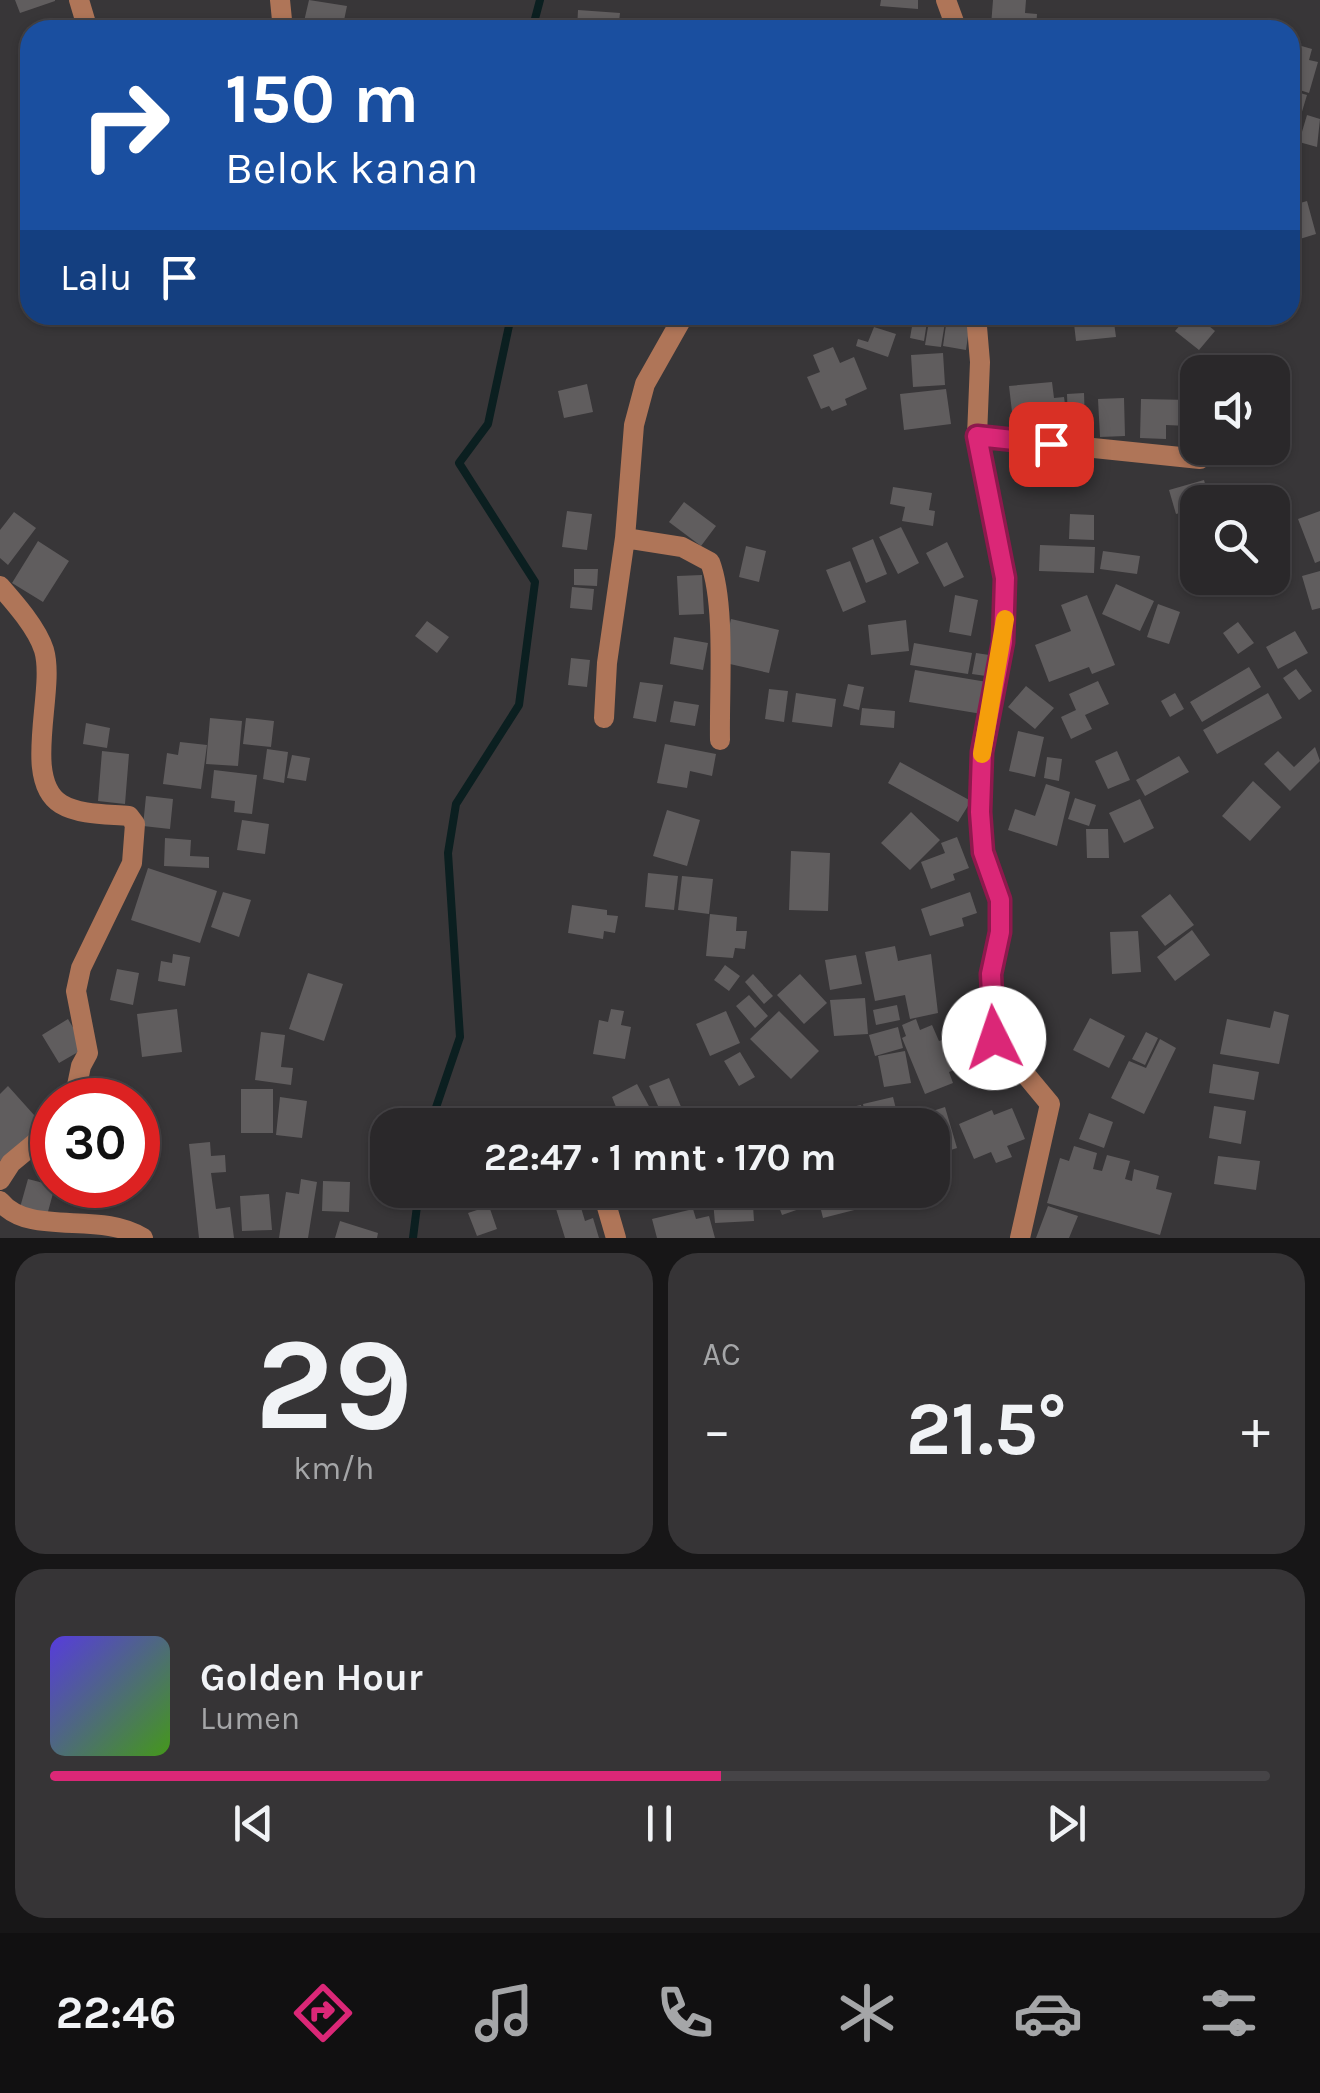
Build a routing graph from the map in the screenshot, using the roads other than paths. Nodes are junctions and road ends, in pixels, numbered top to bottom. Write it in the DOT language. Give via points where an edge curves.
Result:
graph roads {
  1 [pos="678,325"];
  2 [pos="977,325"];
  3 [pos="977,436"];
  4 [pos="1180,457"];
  5 [pos="625,538"];
  6 [pos="0,586"];
  7 [pos="604,718"];
  8 [pos="720,740"];
  9 [pos="81,1078"];
  10 [pos="30,1147"];
  11 [pos="0,1180"];
  12 [pos="0,1201"];
  13 [pos="607,1208"];
  14 [pos="143,1238"];
  15 [pos="616,1238"];
  16 [pos="1020,1238"];
  1 -- 5 [label="street" via="645,384 634,426"];
  2 -- 3 [label="street"];
  3 -- 4 [label="street"];
  3 -- 16 [label="street" via="1005,578 1003,642 982,752 983,852 1000,900 990,1007 994,1038 1050,1104"];
  5 -- 7 [label="street"];
  5 -- 8 [label="street" via="682,547 710,562 720,611"];
  6 -- 9 [label="street" via="44,648 46,790 62,804 129,816 136,824 132,863 80,968 76,991 88,1053"];
  10 -- 11 [label="street"];
  12 -- 14 [label="street" via="14,1218 43,1229 120,1228"];
  13 -- 15 [label="street"];
}
